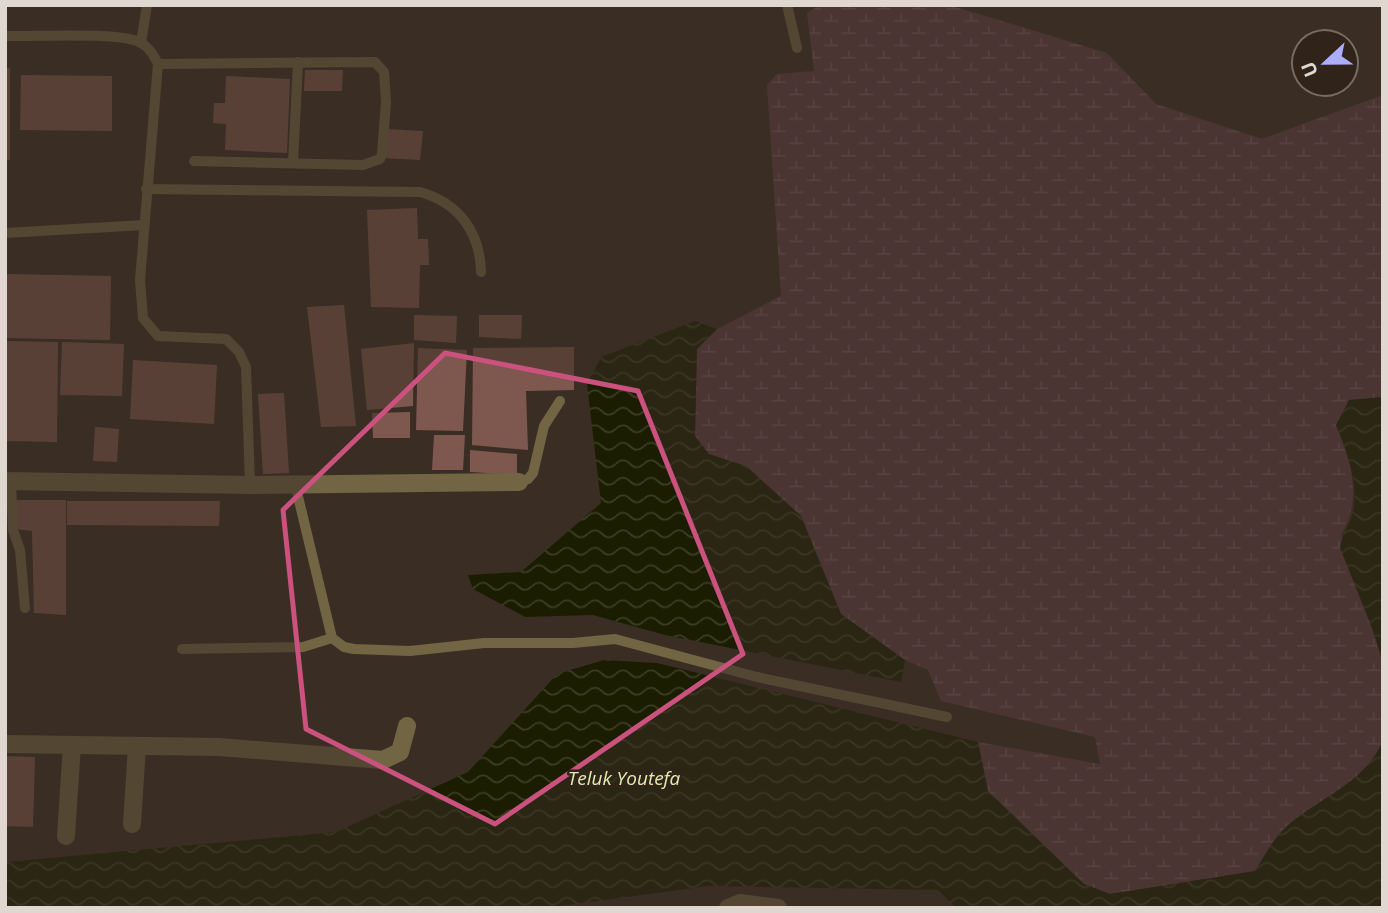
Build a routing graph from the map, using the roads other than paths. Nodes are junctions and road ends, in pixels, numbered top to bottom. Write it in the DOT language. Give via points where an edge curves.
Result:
graph roads {
  1 [pos="147,5"];
  2 [pos="788,5"];
  3 [pos="5,36"];
  4 [pos="141,43"];
  5 [pos="797,48"];
  6 [pos="298,62"];
  7 [pos="158,64"];
  8 [pos="194,161"];
  9 [pos="293,163"];
  10 [pos="146,189"];
  11 [pos="144,225"];
  12 [pos="5,233"];
  13 [pos="481,272"];
  14 [pos="560,401"];
  15 [pos="8,481"];
  16 [pos="519,482"];
  17 [pos="295,484"];
  18 [pos="250,485"];
  19 [pos="25,608"];
  20 [pos="332,638"];
  21 [pos="182,649"];
  22 [pos="947,717"];
  23 [pos="407,726"];
  24 [pos="5,744"];
  25 [pos="72,745"];
  26 [pos="137,746"];
  27 [pos="132,824"];
  28 [pos="66,836"];
  29 [pos="728,908"];
  30 [pos="778,908"];
  1 -- 4 [label="lane"];
  2 -- 5 [label="lane"];
  3 -- 4 [label="lane" via="120,38"];
  4 -- 7 [label="lane"];
  6 -- 7 [label="lane"];
  6 -- 9 [label="lane"];
  6 -- 9 [label="lane" via="375,62 384,72 386,102 380,159 363,165"];
  7 -- 10 [label="lane"];
  8 -- 9 [label="lane"];
  10 -- 11 [label="lane"];
  10 -- 13 [label="lane" via="420,192 461,215 474,233"];
  11 -- 12 [label="lane"];
  11 -- 18 [label="lane" via="140,279 147,326 158,335 226,340 246,367"];
  14 -- 16 [label="lane" via="544,426 533,473"];
  15 -- 18 [label="street"];
  15 -- 19 [label="lane"];
  16 -- 17 [label="street"];
  17 -- 18 [label="street"];
  17 -- 20 [label="lane"];
  20 -- 21 [label="lane" via="303,647"];
  20 -- 22 [label="lane" via="354,649 410,651 484,643 615,639 757,677"];
  23 -- 26 [label="street" via="400,752 383,760 219,747"];
  24 -- 25 [label="street"];
  25 -- 26 [label="street"];
  25 -- 28 [label="street"];
  26 -- 27 [label="street"];
  29 -- 30 [label="street" via="740,903"];
}
